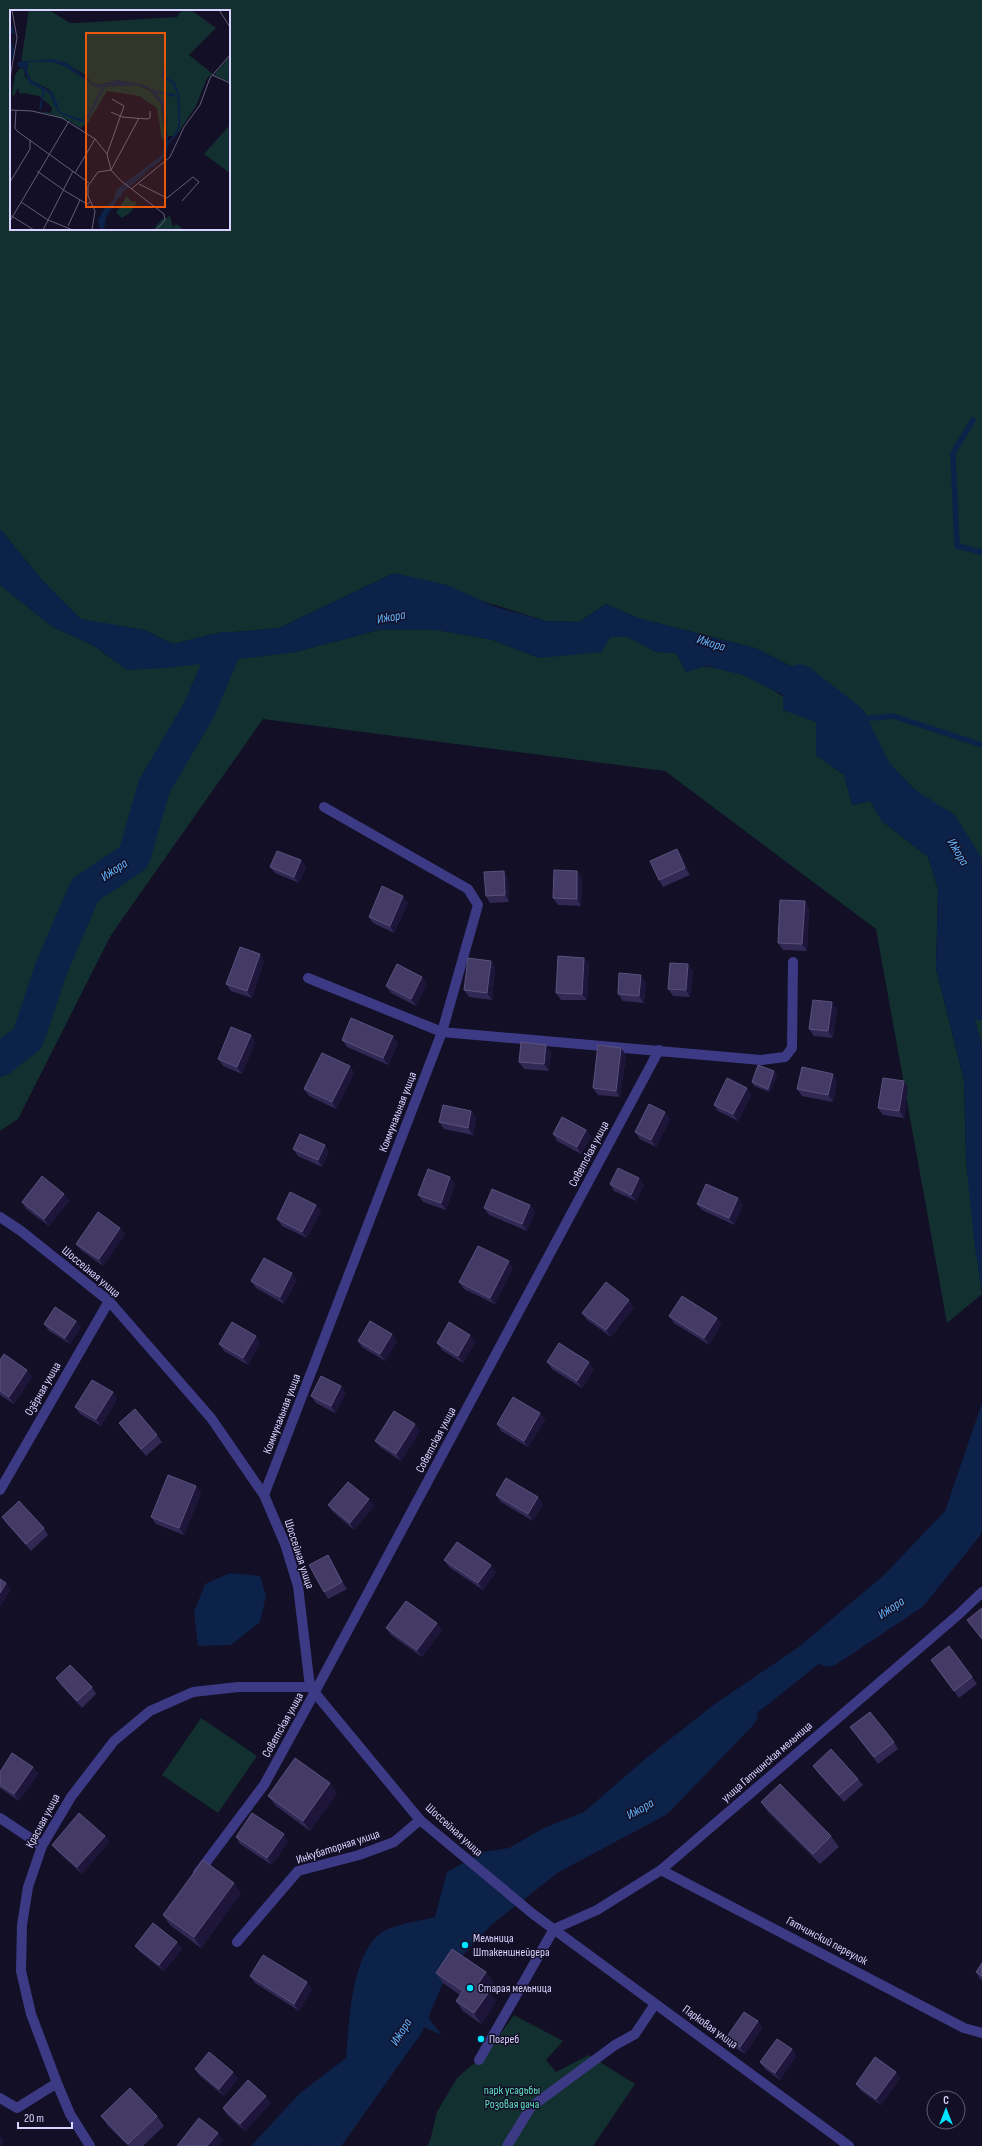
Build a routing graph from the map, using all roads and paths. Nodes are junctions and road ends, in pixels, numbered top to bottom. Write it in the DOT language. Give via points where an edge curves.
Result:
graph roads {
  1 [pos="324,806"];
  2 [pos="793,962"];
  3 [pos="308,978"];
  4 [pos="442,1032"];
  5 [pos="659,1050"];
  6 [pos="0,1217"];
  7 [pos="109,1301"];
  8 [pos="0,1490"];
  9 [pos="264,1495"];
  10 [pos="982,1592"];
  11 [pos="312,1694"];
  12 [pos="0,1818"];
  13 [pos="420,1820"];
  14 [pos="42,1846"];
  15 [pos="661,1870"];
  16 [pos="193,1879"];
  17 [pos="554,1929"];
  18 [pos="237,1942"];
  19 [pos="656,2004"];
  20 [pos="982,2033"];
  21 [pos="479,2060"];
  22 [pos="57,2083"];
  23 [pos="0,2098"];
  24 [pos="90,2146"];
  25 [pos="507,2146"];
  26 [pos="849,2146"];
  1 -- 4 [label="street, Коммунальная улица" via="468,889 478,905"];
  2 -- 5 [label="street" via="792,1048 785,1057 761,1060"];
  3 -- 4 [label="street"];
  4 -- 5 [label="street"];
  4 -- 9 [label="street, Коммунальная улица"];
  5 -- 11 [label="street, Советская улица"];
  6 -- 7 [label="street, Шоссейная улица"];
  7 -- 8 [label="street, Озёрная улица"];
  7 -- 9 [label="street, Шоссейная улица" via="210,1418"];
  9 -- 11 [label="street, Шоссейная улица" via="285,1544 298,1586"];
  10 -- 15 [label="street, улица Гатчинская мельница" via="952,1621"];
  11 -- 13 [label="street, Шоссейная улица" via="331,1710"];
  11 -- 14 [label="street, Красная улица" via="238,1687 193,1692 150,1711 114,1741 71,1797"];
  11 -- 16 [label="street, Советская улица" via="264,1785"];
  12 -- 14 [label="street"];
  13 -- 17 [label="street, Шоссейная улица"];
  13 -- 18 [label="street, Инкубаторная улица" via="394,1842 359,1855 298,1871"];
  14 -- 22 [label="street, Красная улица" via="28,1887 24,1910 21,1971 31,2014"];
  15 -- 17 [label="street, улица Гатчинская мельница" via="597,1910"];
  15 -- 20 [label="street, Гатчинский переулок" via="964,2028"];
  17 -- 19 [label="street, Парковая улица"];
  17 -- 21 [label="street"];
  19 -- 25 [label="street" via="635,2034 531,2107"];
  19 -- 26 [label="street, Парковая улица"];
  22 -- 23 [label="street" via="18,2108"];
  22 -- 24 [label="street, Красная улица" via="70,2114"];
}
